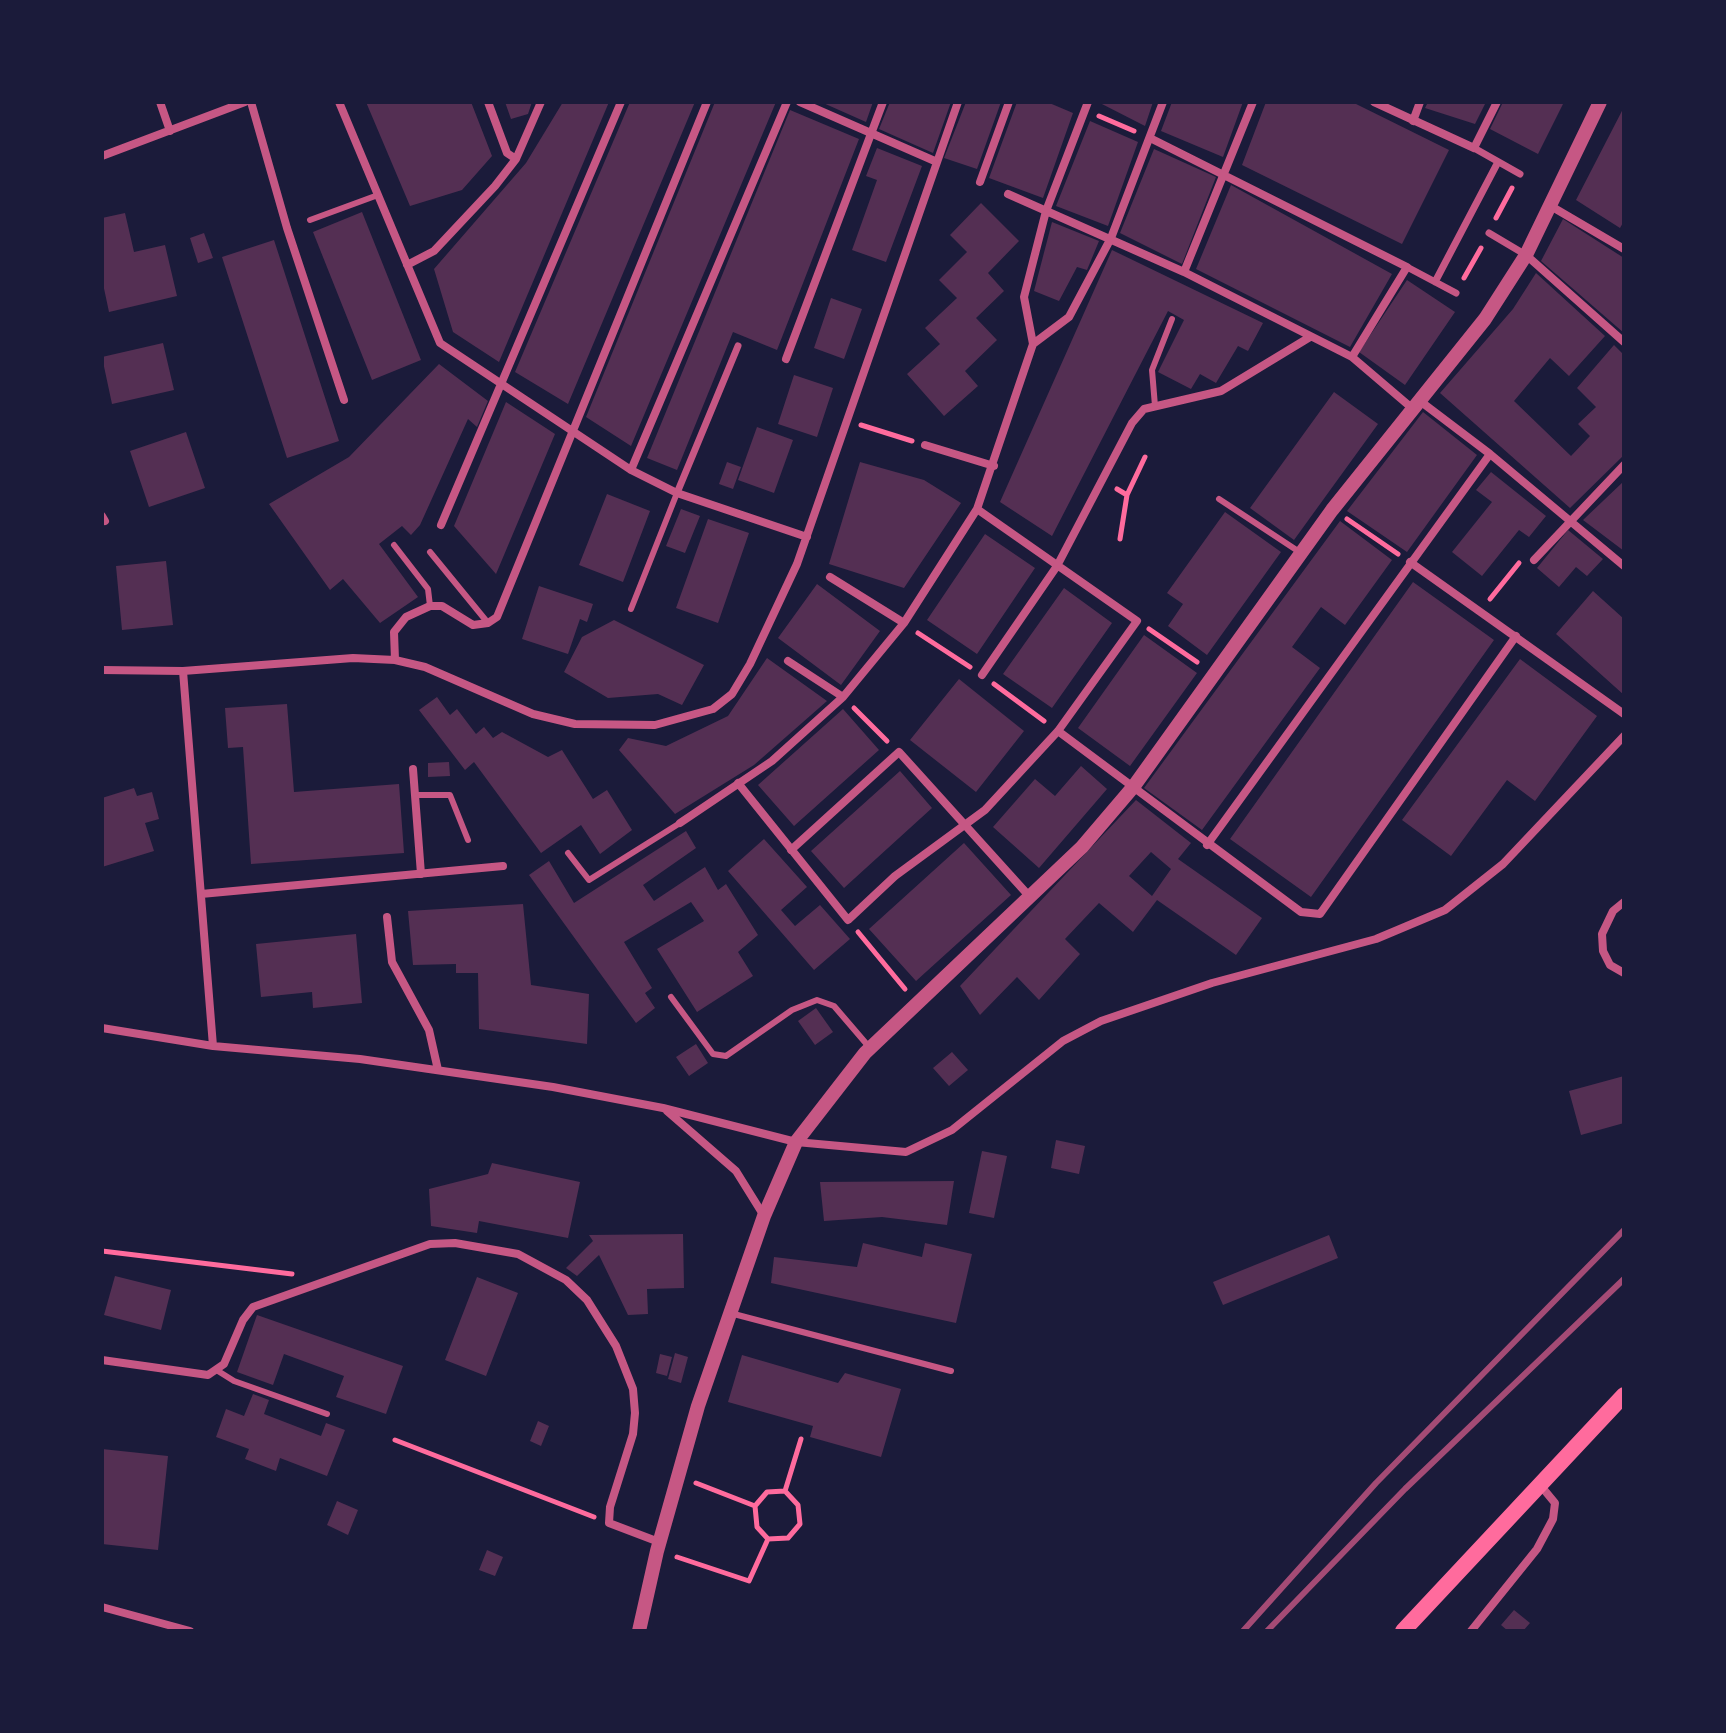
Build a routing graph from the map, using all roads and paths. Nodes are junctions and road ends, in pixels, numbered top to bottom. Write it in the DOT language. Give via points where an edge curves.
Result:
graph roads {
  1 [pos="160,102"];
  2 [pos="245,102"];
  3 [pos="251,102"];
  4 [pos="339,102"];
  5 [pos="488,102"];
  6 [pos="541,102"];
  7 [pos="621,102"];
  8 [pos="707,102"];
  9 [pos="787,102"];
  10 [pos="800,102"];
  11 [pos="883,102"];
  12 [pos="958,102"];
  13 [pos="1009,102"];
  14 [pos="1163,102"];
  15 [pos="1253,102"];
  16 [pos="1374,102"];
  17 [pos="1420,102"];
  18 [pos="1497,102"];
  19 [pos="1600,102"];
  20 [pos="1087,106"];
  21 [pos="1413,121"];
  22 [pos="170,131"];
  23 [pos="871,134"];
  24 [pos="1150,138"];
  25 [pos="1474,148"];
  26 [pos="102,156"];
  27 [pos="516,159"];
  28 [pos="937,162"];
  29 [pos="1498,162"];
  30 [pos="1225,173"];
  31 [pos="1520,174"];
  32 [pos="980,182"];
  33 [pos="1008,194"];
  34 [pos="378,195"];
  35 [pos="1549,205"];
  36 [pos="1046,211"];
  37 [pos="310,220"];
  38 [pos="1489,233"];
  39 [pos="1111,238"];
  40 [pos="1624,249"];
  41 [pos="1526,255"];
  42 [pos="407,265"];
  43 [pos="1407,267"];
  44 [pos="1184,272"];
  45 [pos="1435,282"];
  46 [pos="1456,293"];
  47 [pos="1172,319"];
  48 [pos="1310,337"];
  49 [pos="1624,342"];
  50 [pos="1033,344"];
  51 [pos="738,346"];
  52 [pos="1352,357"];
  53 [pos="786,359"];
  54 [pos="502,385"];
  55 [pos="344,400"];
  56 [pos="1155,406"];
  57 [pos="1417,406"];
  58 [pos="847,421"];
  59 [pos="571,430"];
  60 [pos="925,445"];
  61 [pos="1490,454"];
  62 [pos="1145,457"];
  63 [pos="1624,465"];
  64 [pos="994,466"];
  65 [pos="631,470"];
  66 [pos="1102,480"];
  67 [pos="677,493"];
  68 [pos="1127,495"];
  69 [pos="1219,499"];
  70 [pos="977,509"];
  71 [pos="1332,510"];
  72 [pos="1570,519"];
  73 [pos="441,525"];
  74 [pos="807,537"];
  75 [pos="1120,539"];
  76 [pos="394,545"];
  77 [pos="430,552"];
  78 [pos="1301,553"];
  79 [pos="1534,560"];
  80 [pos="1410,562"];
  81 [pos="1623,562"];
  82 [pos="1057,566"];
  83 [pos="830,577"];
  84 [pos="430,606"];
  85 [pos="631,609"];
  86 [pos="1480,611"];
  87 [pos="1137,621"];
  88 [pos="488,623"];
  89 [pos="904,623"];
  90 [pos="1516,636"];
  91 [pos="395,660"];
  92 [pos="788,661"];
  93 [pos="102,670"];
  94 [pos="183,671"];
  95 [pos="1214,674"];
  96 [pos="982,675"];
  97 [pos="843,697"];
  98 [pos="1624,714"];
  99 [pos="1058,731"];
  100 [pos="1624,736"];
  101 [pos="899,752"];
  102 [pos="413,769"];
  103 [pos="738,783"];
  104 [pos="1134,786"];
  105 [pos="415,795"];
  106 [pos="680,823"];
  107 [pos="966,824"];
  108 [pos="468,840"];
  109 [pos="1207,845"];
  110 [pos="791,850"];
  111 [pos="568,853"];
  112 [pos="503,866"];
  113 [pos="421,874"];
  114 [pos="201,894"];
  115 [pos="1030,898"];
  116 [pos="1624,902"];
  117 [pos="387,917"];
  118 [pos="848,920"];
  119 [pos="1624,973"];
  120 [pos="671,997"];
  121 [pos="915,1002"];
  122 [pos="102,1028"];
  123 [pos="213,1046"];
  124 [pos="870,1048"];
  125 [pos="438,1070"];
  126 [pos="663,1108"];
  127 [pos="796,1142"];
  128 [pos="764,1216"];
  129 [pos="102,1251"];
  130 [pos="327,1283"];
  131 [pos="730,1313"];
  132 [pos="102,1360"];
  133 [pos="218,1371"];
  134 [pos="951,1371"];
  135 [pos="1624,1395"];
  136 [pos="327,1414"];
  137 [pos="801,1439"];
  138 [pos="395,1440"];
  139 [pos="678,1477"];
  140 [pos="1541,1486"];
  141 [pos="785,1491"];
  142 [pos="755,1506"];
  143 [pos="609,1523"];
  144 [pos="768,1539"];
  145 [pos="658,1546"];
  146 [pos="102,1607"];
  147 [pos="190,1631"];
  148 [pos="639,1631"];
  149 [pos="1403,1631"];
  150 [pos="1471,1631"];
  1 -- 22 [label="street"];
  2 -- 22 [label="street"];
  3 -- 55 [label="street"];
  4 -- 34 [label="street"];
  5 -- 27 [label="street" via="507,153"];
  6 -- 27 [label="street"];
  7 -- 54 [label="street"];
  8 -- 59 [label="street"];
  9 -- 65 [label="street"];
  10 -- 23 [label="street"];
  11 -- 23 [label="street"];
  12 -- 28 [label="street"];
  13 -- 32 [label="street"];
  14 -- 24 [label="street"];
  15 -- 30 [label="street"];
  16 -- 21 [label="street"];
  17 -- 21 [label="street"];
  18 -- 25 [label="street"];
  19 -- 35 [label="street"];
  20 -- 24 [label="path"];
  20 -- 36 [label="street"];
  21 -- 25 [label="street"];
  22 -- 26 [label="street"];
  23 -- 28 [label="street"];
  23 -- 53 [label="street"];
  24 -- 30 [label="street"];
  24 -- 39 [label="street"];
  25 -- 29 [label="street"];
  27 -- 42 [label="street" via="434,251"];
  28 -- 58 [label="street"];
  29 -- 31 [label="street"];
  29 -- 45 [label="street"];
  30 -- 43 [label="street"];
  30 -- 44 [label="street"];
  31 -- 38 [label="path"];
  33 -- 36 [label="street"];
  34 -- 37 [label="lane"];
  34 -- 42 [label="street"];
  35 -- 40 [label="street"];
  35 -- 41 [label="street"];
  36 -- 39 [label="street"];
  36 -- 50 [label="street" via="1024,297"];
  38 -- 41 [label="street"];
  38 -- 46 [label="path"];
  39 -- 44 [label="street"];
  39 -- 50 [label="street" via="1069,317"];
  41 -- 49 [label="street"];
  41 -- 57 [label="street" via="1485,319"];
  42 -- 54 [label="street" via="440,343"];
  43 -- 45 [label="street"];
  43 -- 52 [label="street"];
  44 -- 48 [label="street"];
  45 -- 46 [label="street"];
  47 -- 56 [label="lane" via="1152,370"];
  48 -- 52 [label="street"];
  48 -- 56 [label="street" via="1221,391"];
  50 -- 64 [label="street"];
  51 -- 67 [label="street"];
  52 -- 57 [label="street"];
  54 -- 59 [label="street"];
  54 -- 73 [label="street"];
  56 -- 66 [label="street" via="1144,409 1132,423"];
  57 -- 61 [label="street"];
  57 -- 71 [label="street"];
  58 -- 60 [label="path"];
  58 -- 74 [label="street"];
  59 -- 65 [label="street"];
  59 -- 88 [label="street" via="497,617"];
  60 -- 64 [label="street"];
  61 -- 72 [label="street"];
  61 -- 80 [label="street"];
  62 -- 68 [label="path"];
  63 -- 72 [label="street"];
  64 -- 70 [label="street"];
  65 -- 67 [label="street"];
  66 -- 68 [label="path"];
  66 -- 82 [label="street"];
  67 -- 74 [label="street"];
  67 -- 85 [label="lane"];
  68 -- 75 [label="path"];
  69 -- 78 [label="lane"];
  70 -- 82 [label="street"];
  70 -- 89 [label="street"];
  71 -- 78 [label="street"];
  71 -- 80 [label="path"];
  72 -- 79 [label="street"];
  72 -- 81 [label="street"];
  74 -- 91 [label="street" via="732,694 713,709 685,718 655,725 575,724 533,714 425,667"];
  76 -- 84 [label="lane" via="428,589"];
  77 -- 88 [label="lane"];
  78 -- 95 [label="street"];
  79 -- 86 [label="path" via="1523,559"];
  80 -- 86 [label="street"];
  80 -- 109 [label="street"];
  82 -- 87 [label="street"];
  82 -- 96 [label="street"];
  83 -- 89 [label="street"];
  84 -- 88 [label="street" via="442,606 473,625"];
  84 -- 91 [label="street" via="406,617 394,632"];
  86 -- 90 [label="street"];
  87 -- 95 [label="path"];
  87 -- 99 [label="street"];
  89 -- 97 [label="street"];
  90 -- 98 [label="street"];
  90 -- 109 [label="street" via="1320,914 1301,912"];
  91 -- 94 [label="street" via="353,658"];
  92 -- 97 [label="street"];
  93 -- 94 [label="street"];
  94 -- 114 [label="street"];
  95 -- 104 [label="street"];
  97 -- 101 [label="path"];
  97 -- 103 [label="street" via="772,761"];
  99 -- 104 [label="street"];
  99 -- 107 [label="street"];
  100 -- 127 [label="street" via="1503,864 1445,910 1376,939 1212,983 1101,1021 1063,1041 952,1130 906,1152"];
  101 -- 107 [label="street"];
  101 -- 110 [label="street"];
  102 -- 105 [label="street"];
  103 -- 106 [label="street"];
  103 -- 110 [label="street"];
  104 -- 109 [label="street"];
  104 -- 115 [label="street"];
  105 -- 108 [label="lane" via="450,795"];
  105 -- 113 [label="street"];
  106 -- 111 [label="lane" via="589,880"];
  107 -- 115 [label="street"];
  107 -- 118 [label="street" via="895,876"];
  110 -- 118 [label="street"];
  112 -- 113 [label="street"];
  113 -- 114 [label="street"];
  114 -- 123 [label="street"];
  115 -- 121 [label="street"];
  116 -- 119 [label="street" via="1602,934 1610,965"];
  117 -- 125 [label="street" via="392,962 429,1030"];
  118 -- 121 [label="path"];
  120 -- 124 [label="lane" via="713,1054 726,1056 792,1010 817,1000 834,1006"];
  121 -- 124 [label="street"];
  122 -- 123 [label="street"];
  123 -- 125 [label="street"];
  124 -- 127 [label="street"];
  125 -- 126 [label="street"];
  126 -- 127 [label="street"];
  126 -- 128 [label="street" via="736,1171"];
  127 -- 128 [label="street"];
  128 -- 131 [label="street"];
  129 -- 130 [label="path" via="318,1277"];
  130 -- 133 [label="street" via="253,1307"];
  130 -- 143 [label="street" via="430,1244 455,1243 518,1254 566,1280 603,1323 633,1389 633,1434"];
  131 -- 134 [label="lane"];
  131 -- 139 [label="street"];
  132 -- 133 [label="street" via="193,1376"];
  133 -- 136 [label="lane"];
  135 -- 140 [label="main road"];
  137 -- 141 [label="path"];
  138 -- 143 [label="path"];
  139 -- 142 [label="path"];
  139 -- 145 [label="street"];
  140 -- 149 [label="main road"];
  140 -- 150 [label="street" via="1555,1503 1553,1519 1537,1549"];
  141 -- 142 [label="path" via="767,1492"];
  141 -- 144 [label="path" via="798,1505 800,1524 788,1538"];
  142 -- 144 [label="path" via="757,1527"];
  143 -- 145 [label="street"];
  144 -- 145 [label="path" via="749,1581"];
  145 -- 148 [label="street"];
  146 -- 147 [label="street"];
}
